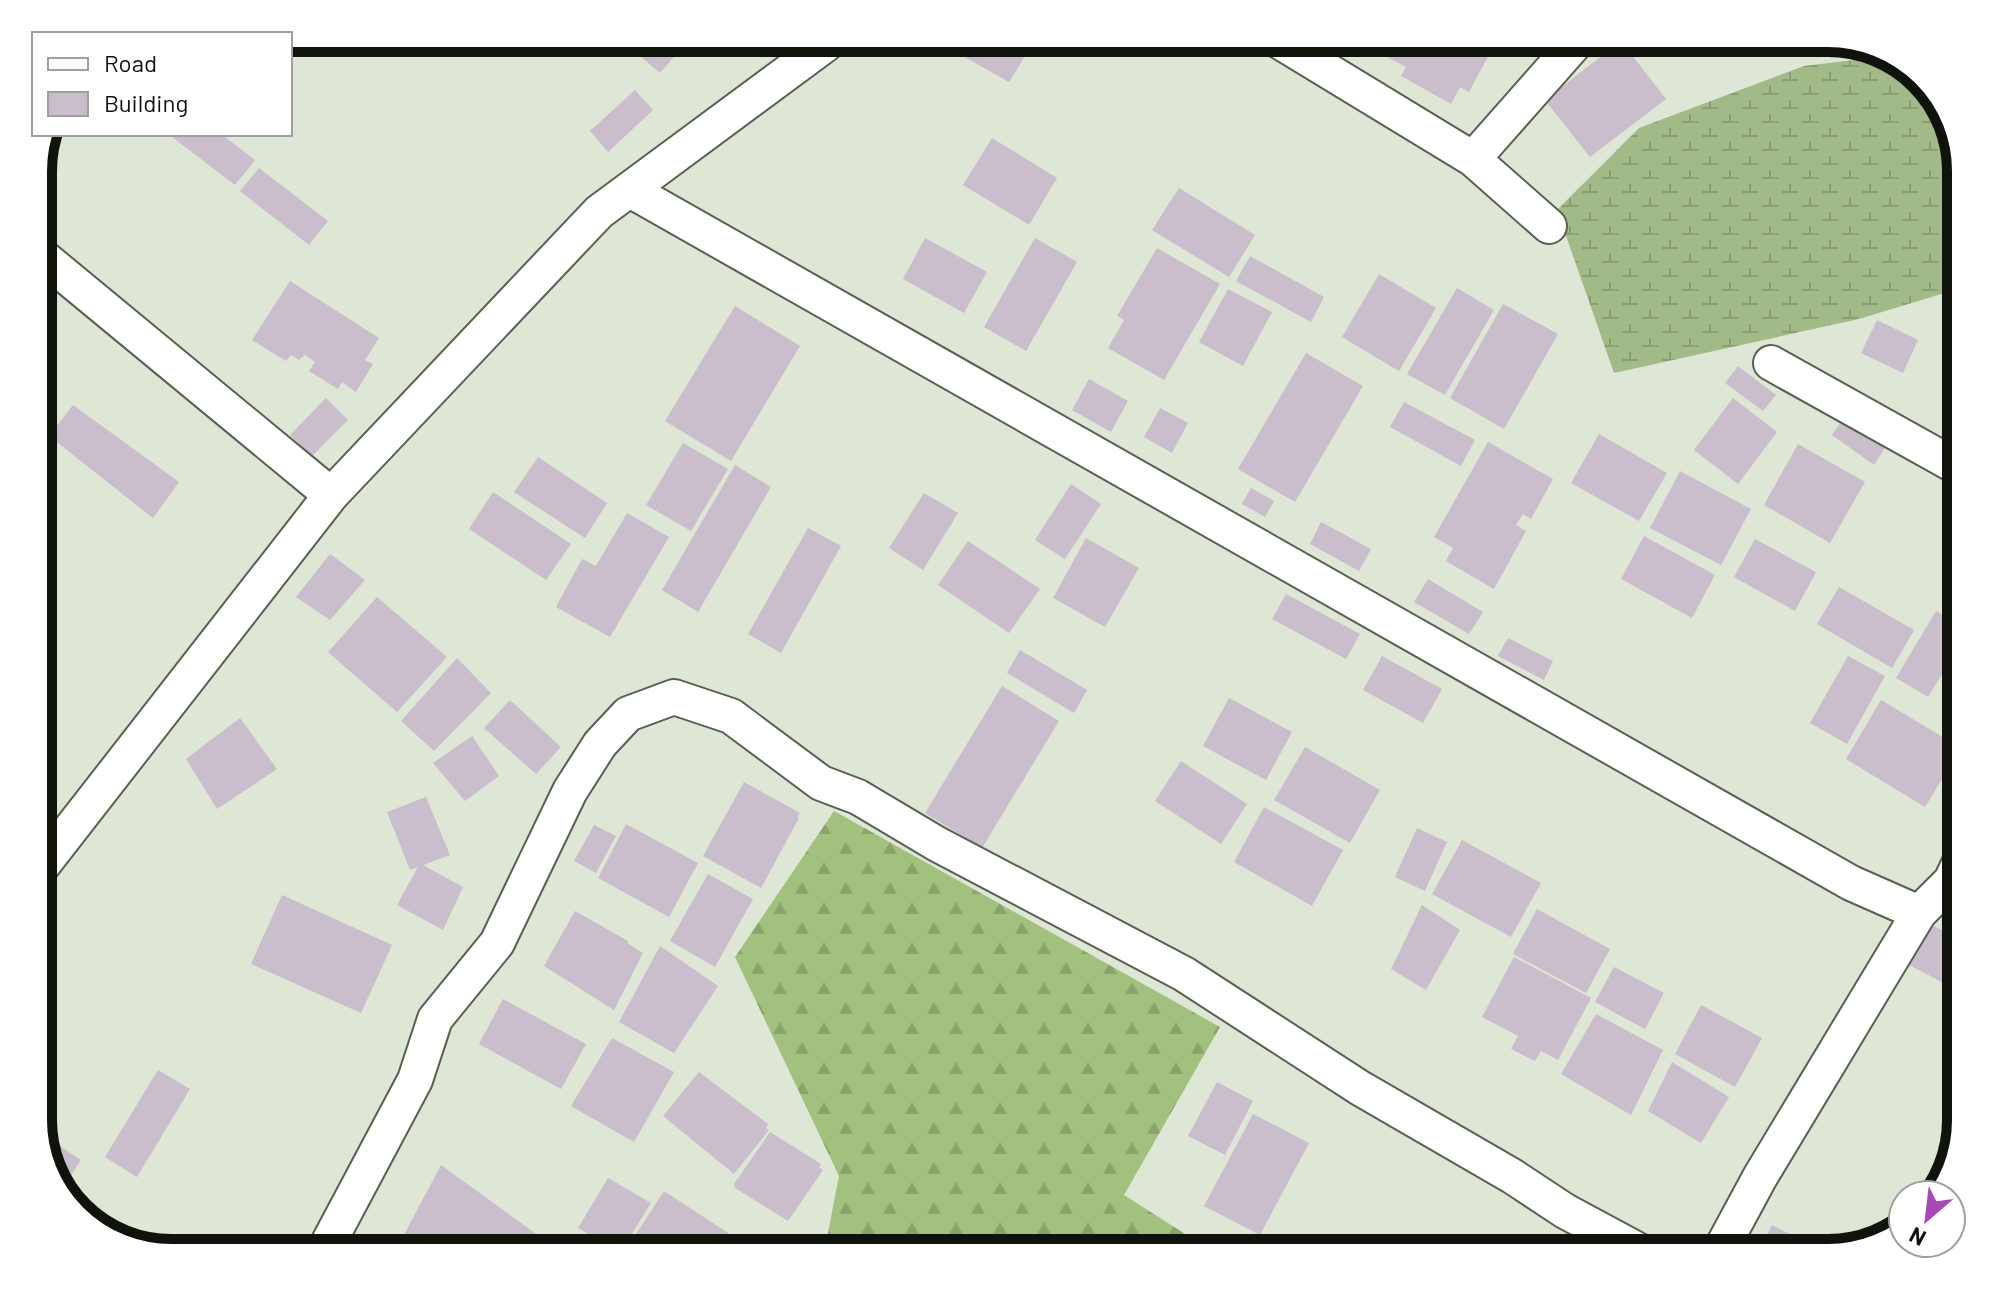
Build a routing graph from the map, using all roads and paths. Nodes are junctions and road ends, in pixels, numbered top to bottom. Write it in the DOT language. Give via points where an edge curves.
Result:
graph roads {
  1 [pos="815,52"];
  2 [pos="1297,52"];
  3 [pos="1568,52"];
  4 [pos="1473,159"];
  5 [pos="630,190"];
  6 [pos="1549,226"];
  7 [pos="52,265"];
  8 [pos="1771,363"];
  9 [pos="1947,461"];
  10 [pos="331,495"];
  11 [pos="52,853"];
  12 [pos="1947,885"];
  13 [pos="1919,913"];
  14 [pos="330,1239"];
  15 [pos="1617,1239"];
  16 [pos="1727,1239"];
  1 -- 5 [label="street"];
  2 -- 4 [label="street"];
  3 -- 4 [label="street"];
  4 -- 6 [label="street"];
  5 -- 10 [label="street" via="599,212"];
  5 -- 13 [label="street" via="1851,883"];
  7 -- 10 [label="street"];
  8 -- 9 [label="street"];
  10 -- 11 [label="street"];
  12 -- 13 [label="street"];
  13 -- 16 [label="street"];
  14 -- 15 [label="street" via="415,1080 435,1019 497,943 570,791 600,744 628,714 674,697 731,716 821,783 858,797 1184,974 1360,1088"];
}
